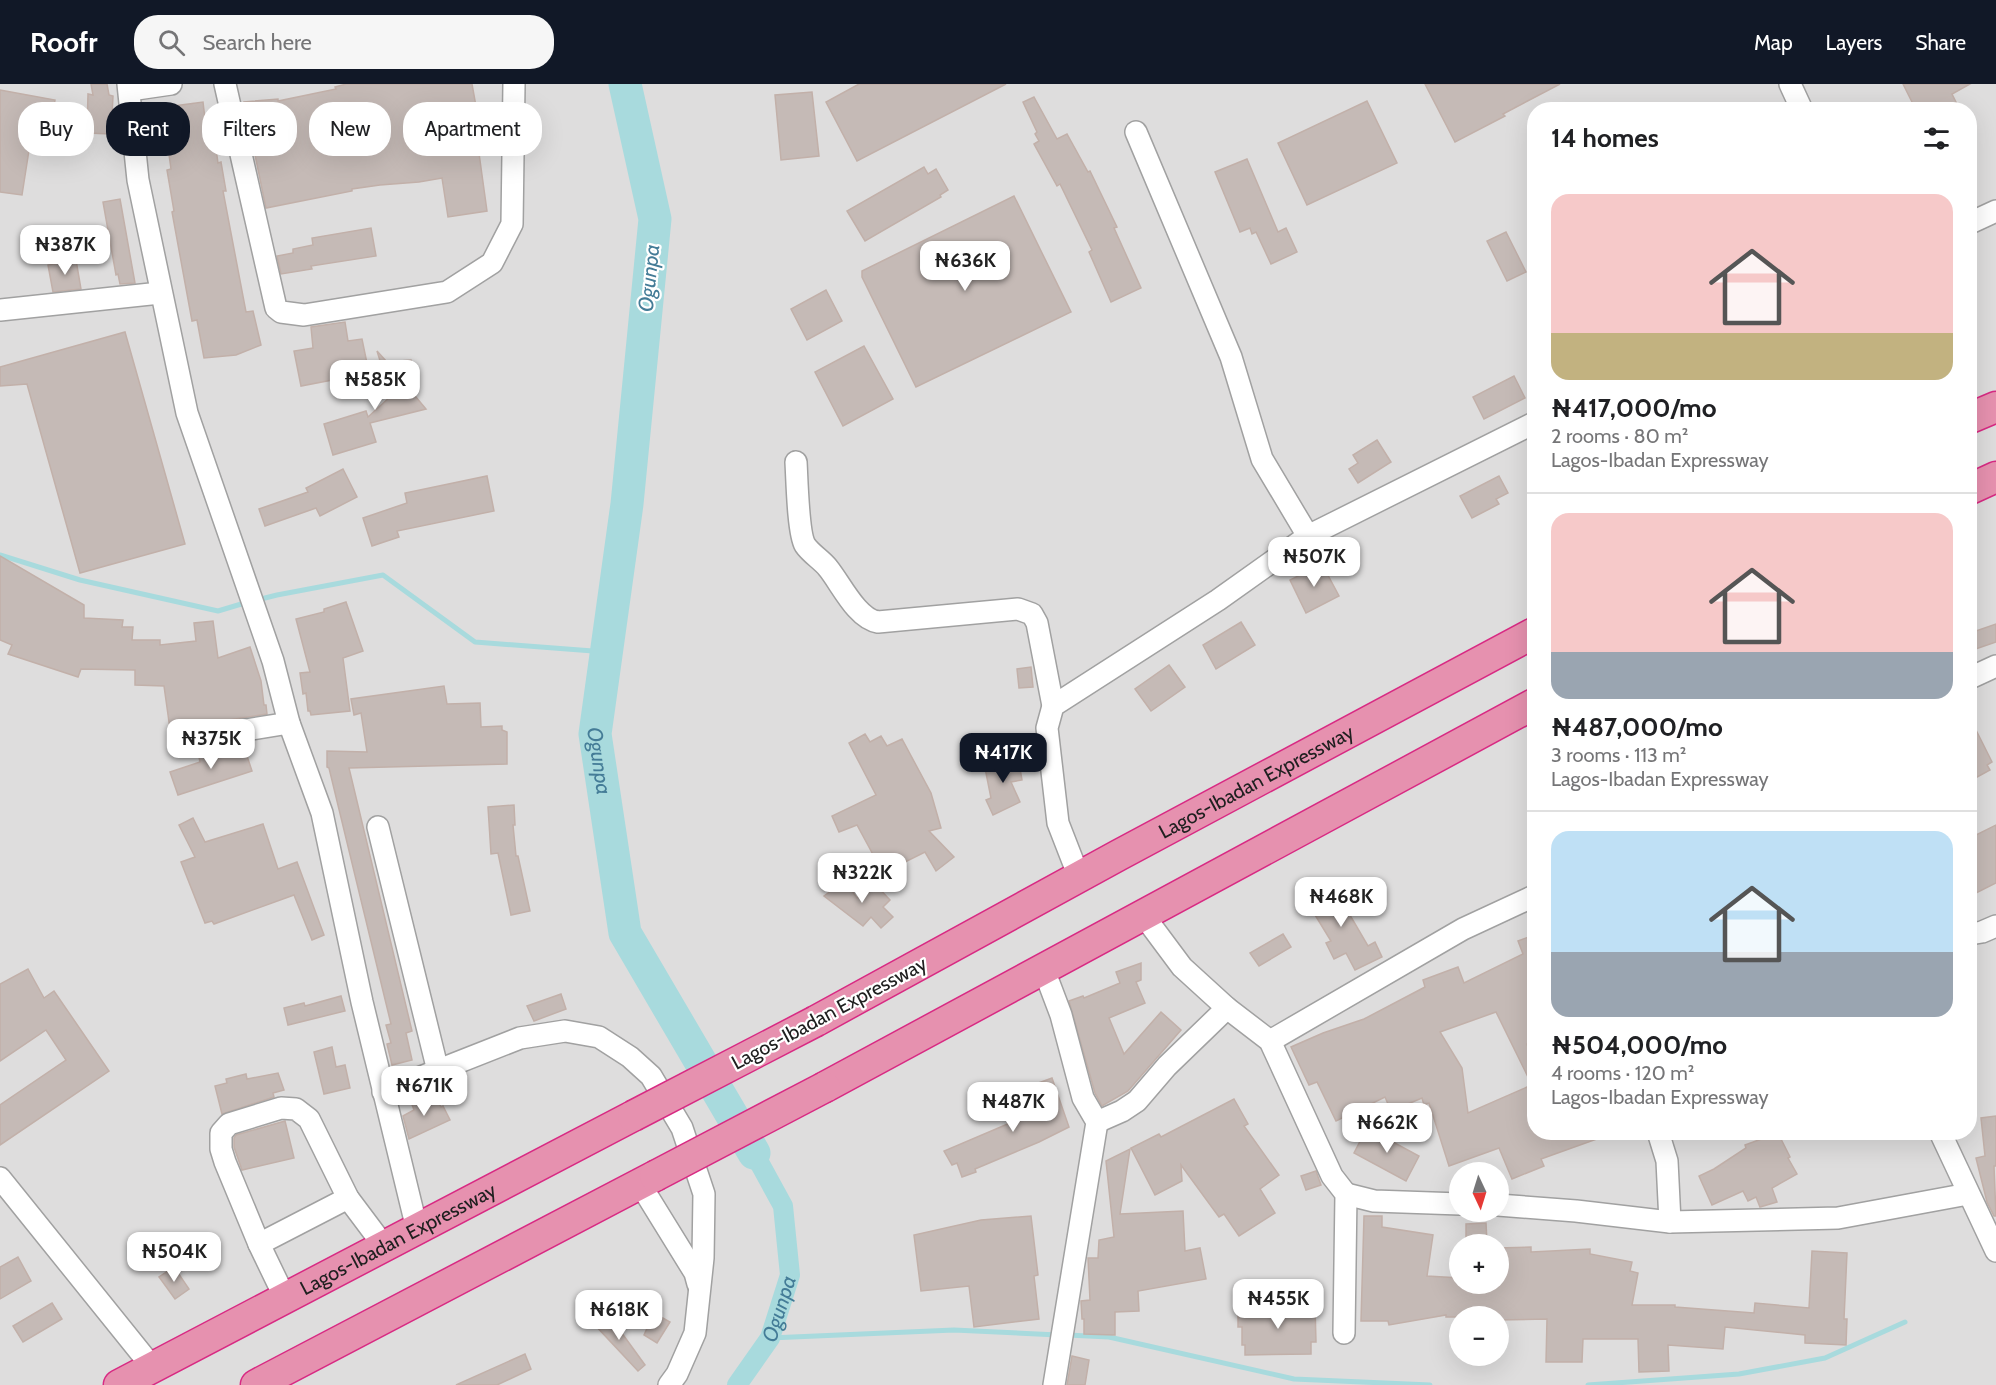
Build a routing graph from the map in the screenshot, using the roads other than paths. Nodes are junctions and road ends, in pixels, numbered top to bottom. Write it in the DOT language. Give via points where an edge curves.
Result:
graph roads {
  1 [pos="171,84"];
  2 [pos="225,84"];
  3 [pos="514,84"];
  4 [pos="1790,84"];
  5 [pos="129,87"];
  6 [pos="1798,102"];
  7 [pos="1136,132"];
  8 [pos="1996,211"];
  9 [pos="1977,220"];
  10 [pos="160,293"];
  11 [pos="0,310"];
  12 [pos="1527,426"];
  13 [pos="796,462"];
  14 [pos="1996,477"];
  15 [pos="1977,486"];
  16 [pos="1308,536"];
  17 [pos="1527,637"];
  18 [pos="1996,666"];
  19 [pos="1977,675"];
  20 [pos="1053,706"];
  21 [pos="1527,708"];
  22 [pos="289,723"];
  23 [pos="189,739"];
  24 [pos="378,827"];
  25 [pos="1079,877"];
  26 [pos="1527,899"];
  27 [pos="1144,916"];
  28 [pos="1996,926"];
  29 [pos="1977,933"];
  30 [pos="1044,970"];
  31 [pos="1227,1008"];
  32 [pos="1270,1041"];
  33 [pos="438,1071"];
  34 [pos="384,1092"];
  35 [pos="1097,1122"];
  36 [pos="1660,1140"];
  37 [pos="1944,1140"];
  38 [pos="0,1178"];
  39 [pos="647,1180"];
  40 [pos="1346,1194"];
  41 [pos="1968,1194"];
  42 [pos="348,1198"];
  43 [pos="1449,1204"];
  44 [pos="1509,1206"];
  45 [pos="1670,1222"];
  46 [pos="417,1230"];
  47 [pos="259,1244"];
  48 [pos="384,1246"];
  49 [pos="1996,1251"];
  50 [pos="700,1295"];
  51 [pos="285,1298"];
  52 [pos="1344,1333"];
  53 [pos="153,1368"];
  54 [pos="119,1385"];
  55 [pos="256,1385"];
  56 [pos="669,1385"];
  57 [pos="1054,1385"];
  1 -- 5 [label="street"];
  2 -- 3 [label="street" via="276,308 304,315 447,292 492,263 512,224"];
  4 -- 6 [label="street"];
  5 -- 10 [label="street" via="138,180"];
  7 -- 16 [label="street" via="1231,357 1262,459"];
  8 -- 9 [label="street"];
  10 -- 11 [label="street"];
  10 -- 22 [label="street" via="187,413 273,662"];
  12 -- 16 [label="street"];
  13 -- 20 [label="street" via="805,545 862,614 878,622 1018,609 1032,614"];
  14 -- 15 [label="highway"];
  16 -- 20 [label="street" via="1218,600"];
  17 -- 25 [label="highway, Lagos-Ibadan Expressway"];
  18 -- 19 [label="street"];
  20 -- 25 [label="street" via="1047,728 1058,823"];
  21 -- 27 [label="highway"];
  22 -- 23 [label="street"];
  22 -- 34 [label="street" via="322,813"];
  24 -- 33 [label="street"];
  25 -- 46 [label="highway, Lagos-Ibadan Expressway, bridge" via="816,1021"];
  26 -- 32 [label="street" via="1463,929"];
  27 -- 30 [label="highway"];
  27 -- 31 [label="street" via="1182,967"];
  28 -- 29 [label="street"];
  30 -- 35 [label="street" via="1083,1098"];
  30 -- 39 [label="highway, bridge"];
  31 -- 32 [label="street"];
  31 -- 35 [label="street" via="1137,1101"];
  32 -- 40 [label="street" via="1332,1176"];
  33 -- 34 [label="street"];
  33 -- 50 [label="street" via="520,1038 565,1031 599,1037 630,1057 651,1076 682,1128 704,1194"];
  34 -- 46 [label="street"];
  35 -- 57 [label="street"];
  36 -- 45 [label="street" via="1667,1161"];
  37 -- 41 [label="street"];
  38 -- 53 [label="street"];
  39 -- 50 [label="street" via="695,1273"];
  39 -- 55 [label="highway"];
  40 -- 43 [label="street" via="1374,1201"];
  40 -- 52 [label="street"];
  41 -- 45 [label="street" via="1838,1218"];
  41 -- 49 [label="street"];
  42 -- 47 [label="street"];
  42 -- 47 [label="street" via="309,1119 296,1109 280,1108 229,1124 221,1133 221,1149"];
  42 -- 48 [label="street"];
  44 -- 45 [label="street"];
  46 -- 48 [label="highway, Lagos-Ibadan Expressway"];
  47 -- 51 [label="street"];
  48 -- 51 [label="highway, Lagos-Ibadan Expressway"];
  50 -- 56 [label="street" via="696,1333"];
  51 -- 53 [label="highway, Lagos-Ibadan Expressway"];
  53 -- 54 [label="highway, Lagos-Ibadan Expressway"];
}
